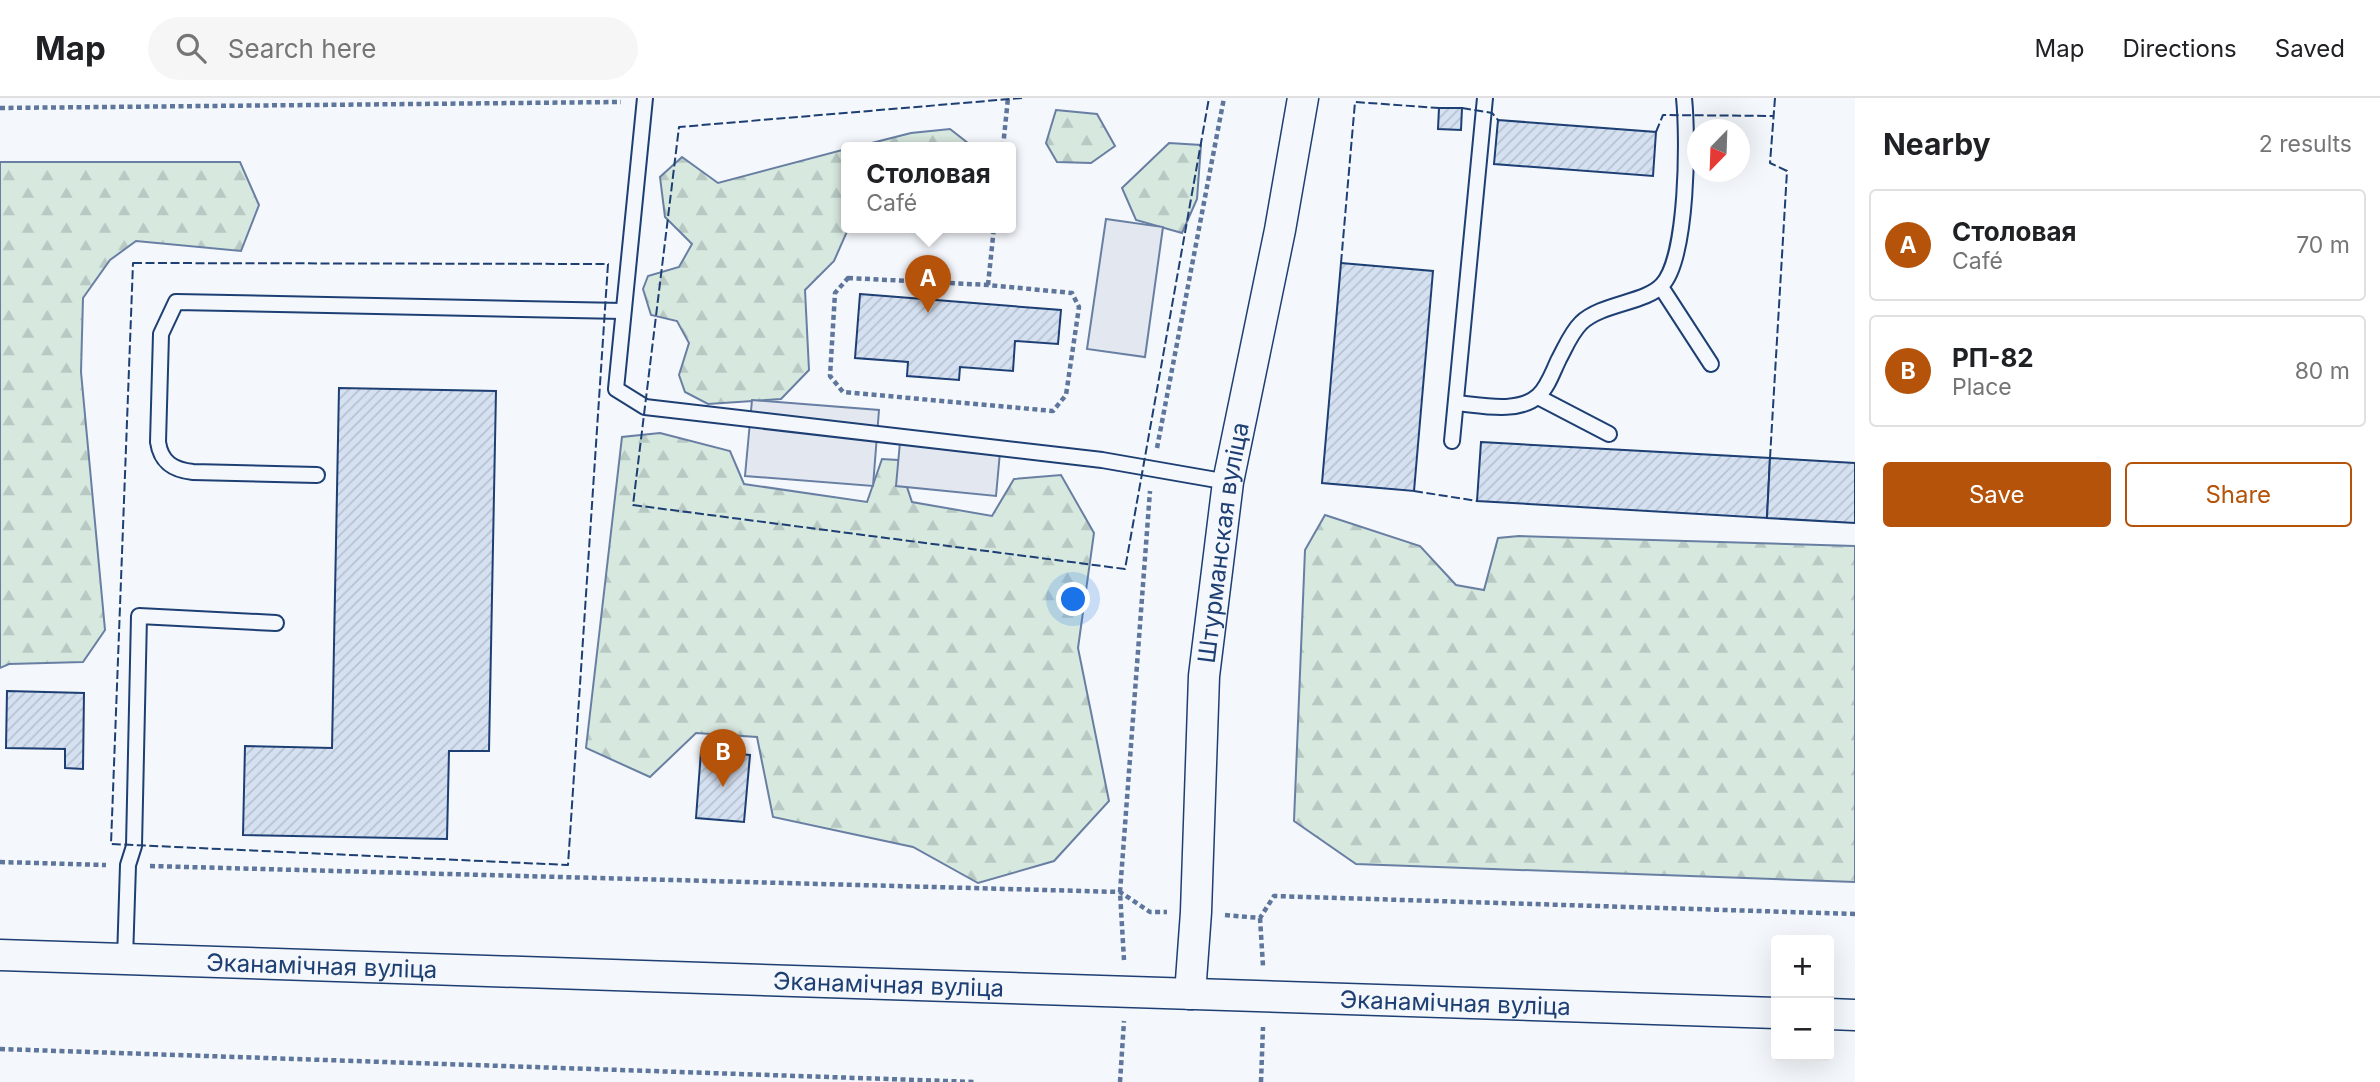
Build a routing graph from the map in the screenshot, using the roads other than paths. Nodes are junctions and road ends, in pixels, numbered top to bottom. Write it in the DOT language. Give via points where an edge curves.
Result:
graph roads {
  1 [pos="1303,98"];
  2 [pos="1485,98"];
  3 [pos="1684,98"];
  4 [pos="645,100"];
  5 [pos="1661,287"];
  6 [pos="623,311"];
  7 [pos="1711,364"];
  8 [pos="1538,397"];
  9 [pos="1456,403"];
  10 [pos="1609,434"];
  11 [pos="1452,442"];
  12 [pos="317,475"];
  13 [pos="1228,482"];
  14 [pos="276,623"];
  15 [pos="0,955"];
  16 [pos="125,959"];
  17 [pos="1191,994"];
  18 [pos="1771,1013"];
  19 [pos="1834,1014"];
  20 [pos="1855,1015"];
  1 -- 13 [label="street, Штурманская вуліца"];
  2 -- 9 [label="lane"];
  3 -- 5 [label="lane" via="1687,138 1679,239 1671,271"];
  4 -- 6 [label="lane"];
  5 -- 7 [label="lane"];
  5 -- 8 [label="lane" via="1584,321 1573,332"];
  6 -- 12 [label="lane" via="176,302 161,334 159,442 163,458 170,466 193,472"];
  6 -- 13 [label="lane" via="615,389 645,407 1154,467"];
  8 -- 9 [label="lane" via="1510,407"];
  8 -- 10 [label="lane"];
  9 -- 11 [label="lane"];
  13 -- 17 [label="street, Штурманская вуліца" via="1204,676"];
  14 -- 16 [label="lane" via="139,616 134,846 128,865"];
  15 -- 16 [label="street, Эканамічная вуліца"];
  16 -- 17 [label="street, Эканамічная вуліца"];
  17 -- 18 [label="street, Эканамічная вуліца"];
  19 -- 20 [label="street"];
}
